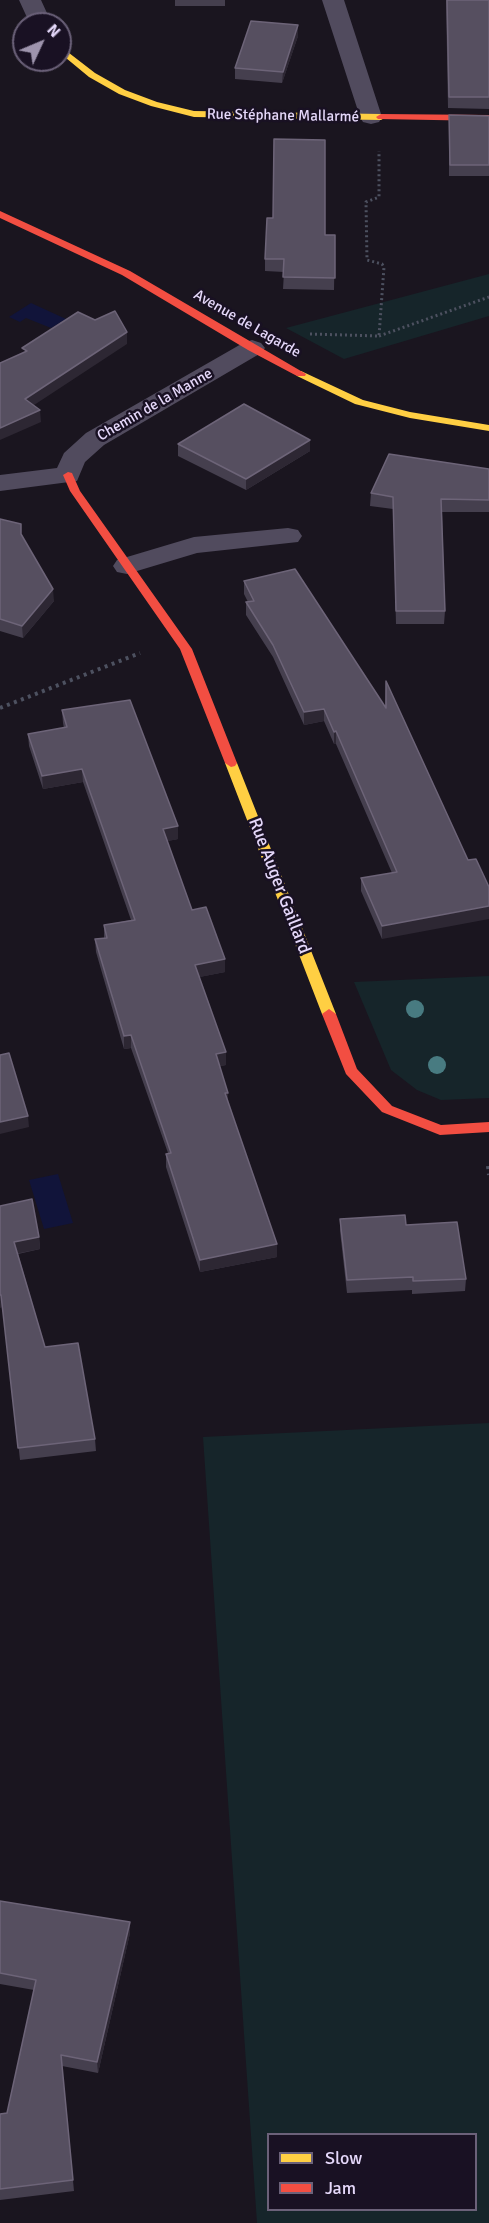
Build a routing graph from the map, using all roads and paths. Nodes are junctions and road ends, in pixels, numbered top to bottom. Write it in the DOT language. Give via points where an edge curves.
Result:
graph roads {
  1 [pos="333,0"];
  2 [pos="72,60"];
  3 [pos="371,117"];
  4 [pos="489,118"];
  5 [pos="379,141"];
  6 [pos="0,214"];
  7 [pos="489,297"];
  8 [pos="379,336"];
  9 [pos="252,348"];
  10 [pos="489,428"];
  11 [pos="68,475"];
  12 [pos="0,483"];
  13 [pos="288,536"];
  14 [pos="127,566"];
  15 [pos="186,649"];
  16 [pos="0,708"];
  17 [pos="489,1127"];
  1 -- 3 [label="street"];
  2 -- 3 [label="street, Rue Stéphane Mallarmé" via="122,94 194,114"];
  3 -- 4 [label="street, Rue Stéphane Mallarmé"];
  5 -- 8 [label="path" via="379,197 366,202 367,260 384,267"];
  6 -- 9 [label="street, Avenue de Lagarde" via="126,273"];
  7 -- 8 [label="path"];
  8 -- 9 [label="path" via="308,334"];
  9 -- 10 [label="street, Avenue de Lagarde" via="359,402 442,422"];
  9 -- 11 [label="street, Chemin de la Manne" via="95,439 73,459"];
  11 -- 12 [label="street"];
  11 -- 14 [label="street, Rue Auger Gaillard"];
  13 -- 14 [label="street" via="194,545"];
  14 -- 15 [label="street, Rue Auger Gaillard"];
  15 -- 16 [label="path" via="135,653"];
  15 -- 17 [label="street, Rue Auger Gaillard" via="351,1071 387,1109 440,1130"];
}
